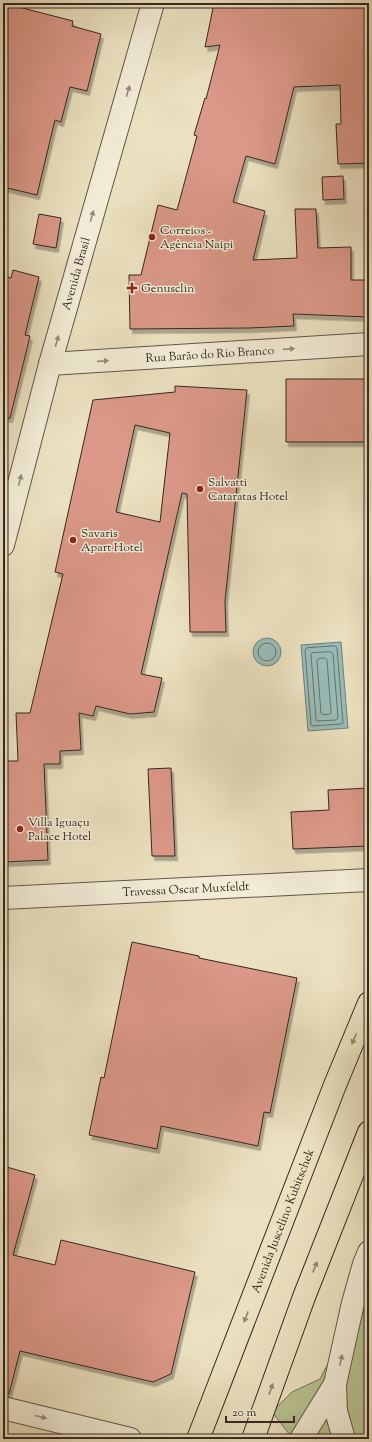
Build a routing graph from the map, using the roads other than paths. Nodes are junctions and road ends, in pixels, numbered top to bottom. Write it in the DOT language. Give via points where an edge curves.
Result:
graph roads {
  1 [pos="153,3"];
  2 [pos="369,344"];
  3 [pos="50,364"];
  4 [pos="3,545"];
  5 [pos="369,880"];
  6 [pos="3,898"];
  7 [pos="369,1003"];
  8 [pos="369,1132"];
  9 [pos="369,1252"];
  10 [pos="336,1384"];
  11 [pos="3,1408"];
  12 [pos="130,1439"];
  13 [pos="198,1439"];
  14 [pos="253,1439"];
  15 [pos="301,1439"];
  16 [pos="344,1439"];
  3 -- 1 [label="street, Avenida Brasil, one-way"];
  3 -- 2 [label="street, Rua Barão do Rio Branco, one-way"];
  4 -- 3 [label="street, Avenida Brasil, one-way"];
  5 -- 6 [label="street, Travessa Oscar Muxfeldt"];
  7 -- 13 [label="main road, Avenida Juscelino Kubitschek, one-way"];
  14 -- 8 [label="main road, one-way" via="304,1297"];
  10 -- 9 [label="street, one-way" via="353,1303"];
  10 -- 15 [label="street"];
  10 -- 16 [label="street" via="336,1411"];
  11 -- 12 [label="street, one-way"];
}
